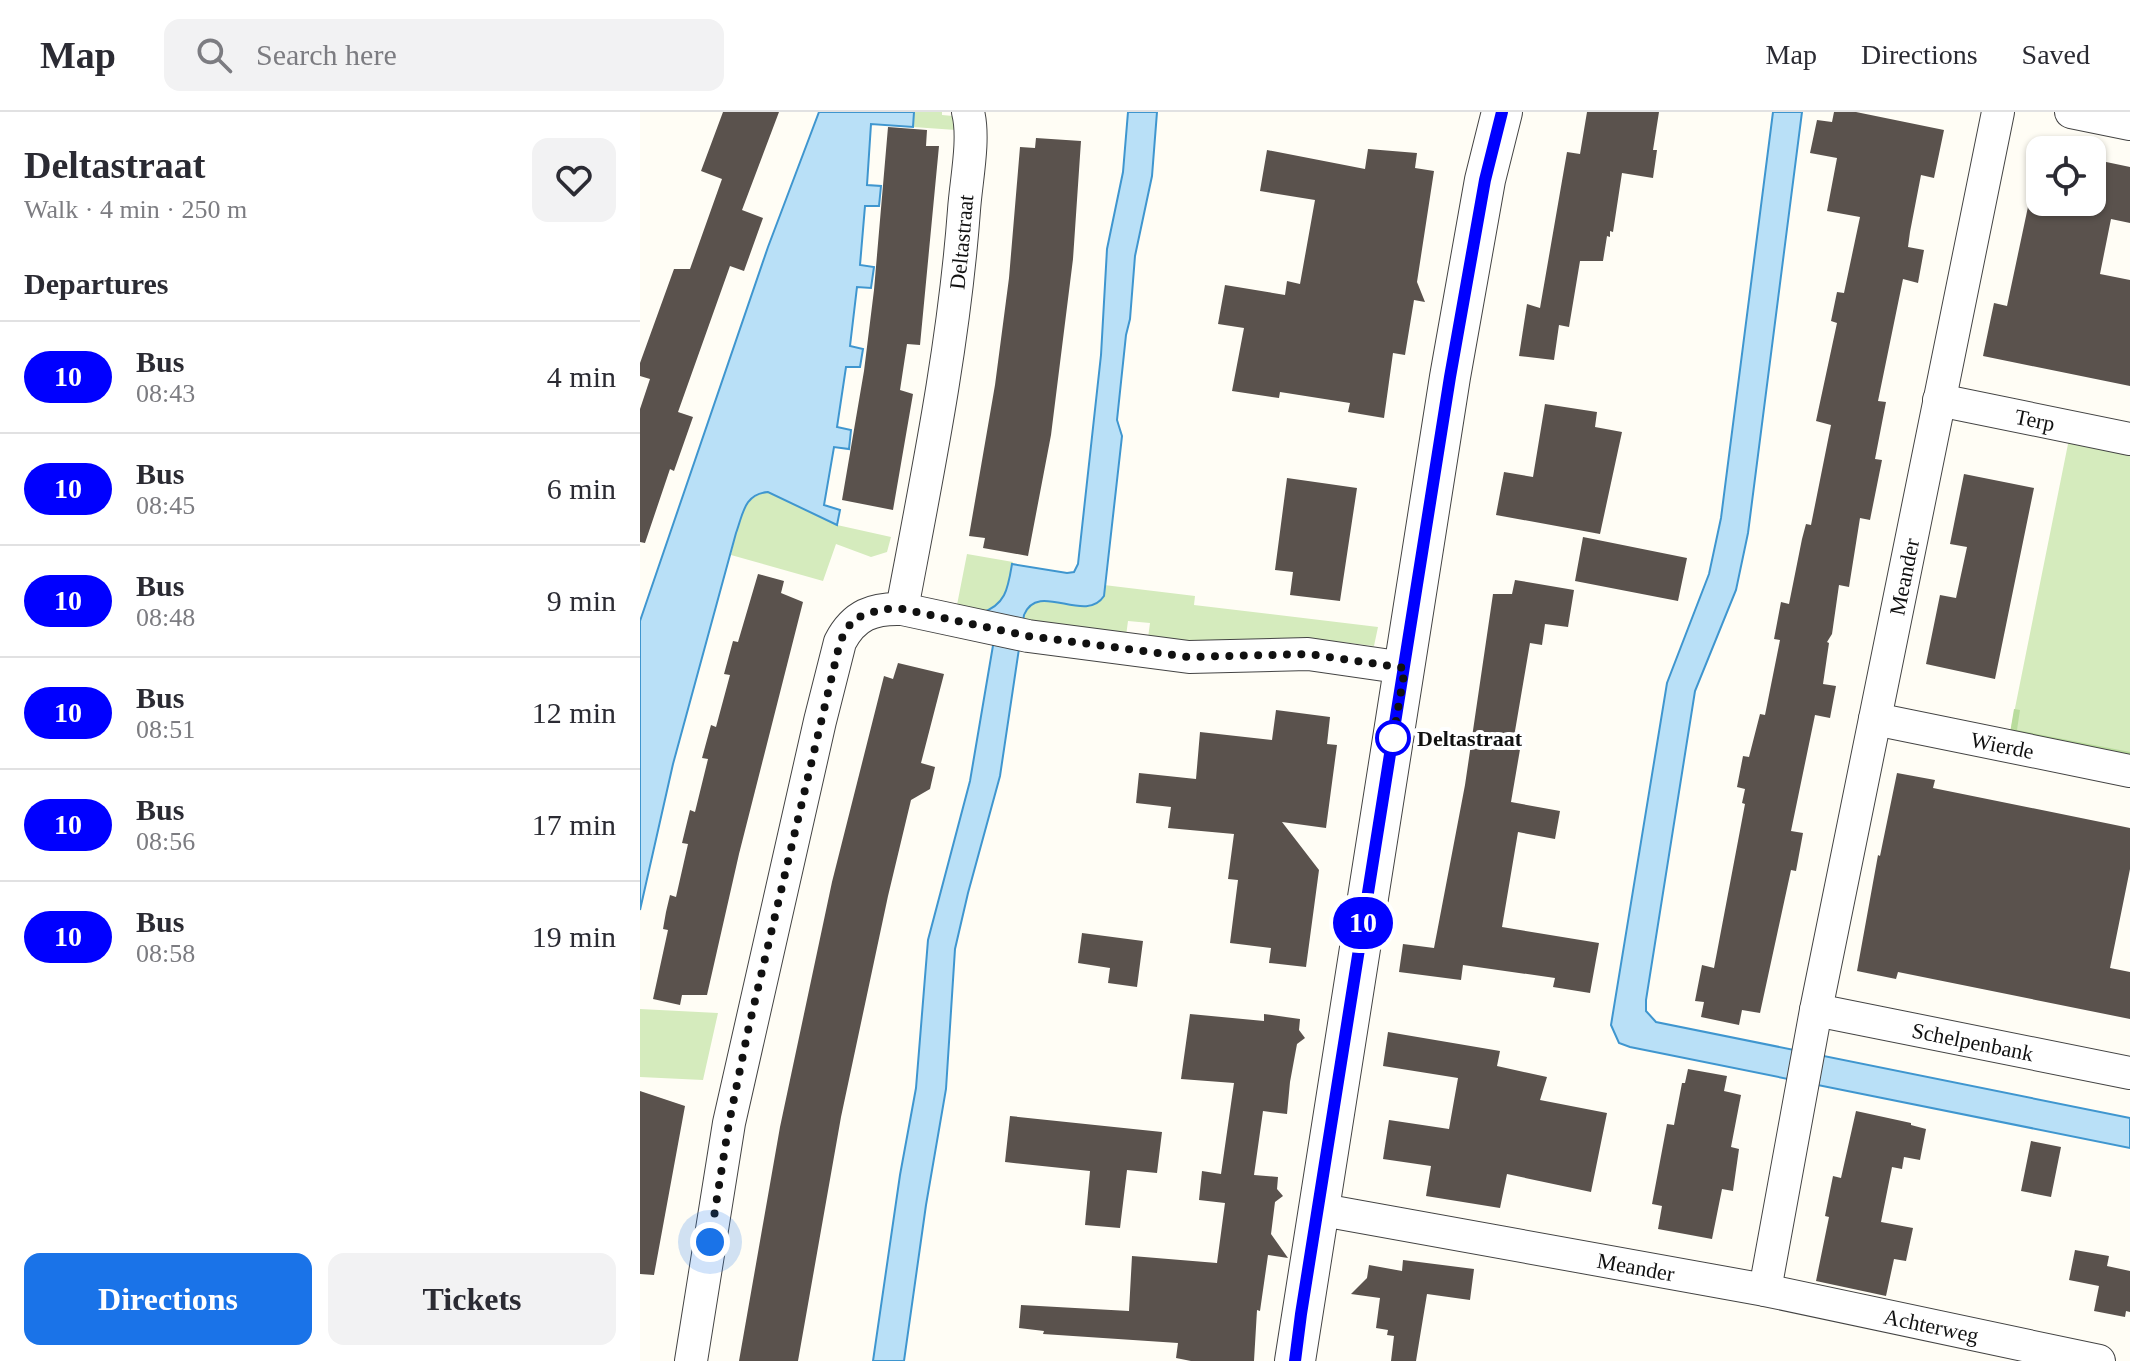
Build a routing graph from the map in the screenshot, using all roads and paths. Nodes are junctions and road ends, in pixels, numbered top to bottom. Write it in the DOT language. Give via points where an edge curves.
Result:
graph roads {
  1 [pos="968,112"];
  2 [pos="1502,112"];
  3 [pos="1998,112"];
  4 [pos="2071,112"];
  5 [pos="2130,124"];
  6 [pos="1939,400"];
  7 [pos="2130,439"];
  8 [pos="902,609"];
  9 [pos="1405,668"];
  10 [pos="1875,719"];
  11 [pos="2130,771"];
  12 [pos="1816,1010"];
  13 [pos="2130,1073"];
  14 [pos="1317,1209"];
  15 [pos="1765,1290"];
  16 [pos="691,1361"];
  17 [pos="1295,1361"];
  18 [pos="2099,1361"];
  1 -- 8 [label="street, Deltastraat" via="960,269 942,405"];
  2 -- 9 [label="street" via="1453,362"];
  3 -- 6 [label="street, Meander"];
  4 -- 5 [label="street"];
  6 -- 7 [label="street, Terp"];
  6 -- 10 [label="street, Meander"];
  8 -- 9 [label="street" via="1028,636 1189,657 1308,654"];
  8 -- 16 [label="street" via="856,618 840,642 729,1123"];
  9 -- 14 [label="street"];
  10 -- 11 [label="street, Wierde"];
  10 -- 12 [label="street, Meander"];
  12 -- 13 [label="street, Schelpenbank"];
  12 -- 15 [label="street, Meander"];
  14 -- 15 [label="street, Meander"];
  14 -- 17 [label="street"];
  15 -- 18 [label="street, Achterweg"];
}
